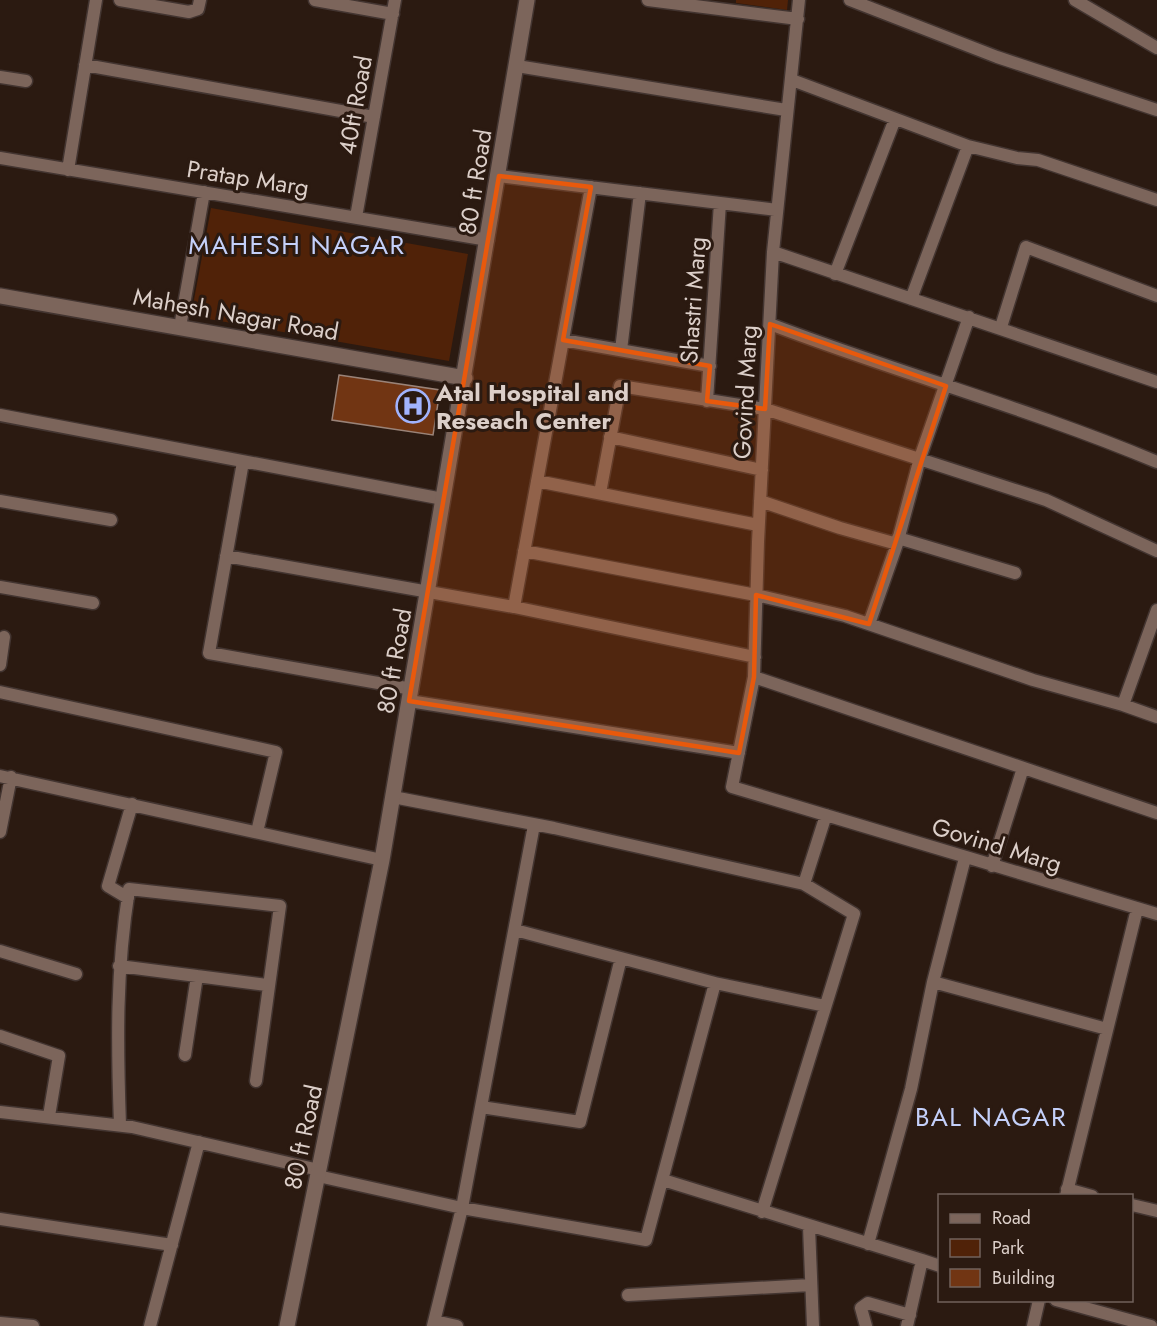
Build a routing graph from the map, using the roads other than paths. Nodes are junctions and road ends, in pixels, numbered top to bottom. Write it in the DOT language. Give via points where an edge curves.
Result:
graph roads {
  1 [pos="96,0"];
  2 [pos="120,0"];
  3 [pos="200,0"];
  4 [pos="315,0"];
  5 [pos="395,0"];
  6 [pos="527,0"];
  7 [pos="648,0"];
  8 [pos="800,0"];
  9 [pos="850,0"];
  10 [pos="1076,0"];
  11 [pos="668,2"];
  12 [pos="393,14"];
  13 [pos="798,19"];
  14 [pos="1157,48"];
  15 [pos="85,65"];
  16 [pos="517,66"];
  17 [pos="0,76"];
  18 [pos="792,80"];
  19 [pos="26,81"];
  20 [pos="786,110"];
  21 [pos="1157,110"];
  22 [pos="374,117"];
  23 [pos="895,118"];
  24 [pos="968,146"];
  25 [pos="0,158"];
  26 [pos="68,170"];
  27 [pos="499,176"];
  28 [pos="591,187"];
  29 [pos="204,192"];
  30 [pos="640,193"];
  31 [pos="1157,200"];
  32 [pos="720,203"];
  33 [pos="777,210"];
  34 [pos="356,217"];
  35 [pos="488,240"];
  36 [pos="773,252"];
  37 [pos="835,274"];
  38 [pos="0,296"];
  39 [pos="1157,296"];
  40 [pos="911,299"];
  41 [pos="969,316"];
  42 [pos="770,324"];
  43 [pos="180,327"];
  44 [pos="1001,327"];
  45 [pos="563,340"];
  46 [pos="621,350"];
  47 [pos="710,366"];
  48 [pos="465,378"];
  49 [pos="1157,382"];
  50 [pos="946,386"];
  51 [pos="707,400"];
  52 [pos="765,409"];
  53 [pos="0,415"];
  54 [pos="610,437"];
  55 [pos="920,458"];
  56 [pos="243,462"];
  57 [pos="1157,462"];
  58 [pos="762,470"];
  59 [pos="537,481"];
  60 [pos="600,493"];
  61 [pos="443,499"];
  62 [pos="0,501"];
  63 [pos="760,501"];
  64 [pos="111,520"];
  65 [pos="758,525"];
  66 [pos="897,541"];
  67 [pos="525,551"];
  68 [pos="1157,551"];
  69 [pos="226,556"];
  70 [pos="1015,573"];
  71 [pos="0,587"];
  72 [pos="428,593"];
  73 [pos="756,595"];
  74 [pos="93,603"];
  75 [pos="514,608"];
  76 [pos="1157,610"];
  77 [pos="869,624"];
  78 [pos="4,637"];
  79 [pos="755,657"];
  80 [pos="0,666"];
  81 [pos="754,677"];
  82 [pos="0,692"];
  83 [pos="411,695"];
  84 [pos="1123,705"];
  85 [pos="1157,717"];
  86 [pos="739,753"];
  87 [pos="1023,768"];
  88 [pos="6,777"];
  89 [pos="393,797"];
  90 [pos="132,804"];
  91 [pos="1157,813"];
  92 [pos="826,815"];
  93 [pos="534,825"];
  94 [pos="0,832"];
  95 [pos="257,832"];
  96 [pos="965,858"];
  97 [pos="382,860"];
  98 [pos="992,866"];
  99 [pos="804,884"];
  100 [pos="128,898"];
  101 [pos="1137,909"];
  102 [pos="1157,914"];
  103 [pos="515,930"];
  104 [pos="0,951"];
  105 [pos="621,958"];
  106 [pos="119,966"];
  107 [pos="76,974"];
  108 [pos="197,976"];
  109 [pos="933,982"];
  110 [pos="715,983"];
  111 [pos="267,985"];
  112 [pos="825,1006"];
  113 [pos="1107,1029"];
  114 [pos="0,1036"];
  115 [pos="185,1056"];
  116 [pos="256,1081"];
  117 [pos="481,1107"];
  118 [pos="0,1112"];
  119 [pos="49,1116"];
  120 [pos="120,1125"];
  121 [pos="199,1142"];
  122 [pos="319,1173"];
  123 [pos="663,1180"];
  124 [pos="1067,1192"];
  125 [pos="1133,1205"];
  126 [pos="462,1208"];
  127 [pos="1157,1211"];
  128 [pos="762,1212"];
  129 [pos="0,1219"];
  130 [pos="809,1227"];
  131 [pos="868,1244"];
  132 [pos="172,1245"];
  133 [pos="922,1260"];
  134 [pos="938,1266"];
  135 [pos="811,1285"];
  136 [pos="628,1295"];
  137 [pos="1039,1302"];
  138 [pos="1063,1302"];
  139 [pos="908,1320"];
  140 [pos="0,1323"];
  141 [pos="434,1323"];
  142 [pos="33,1326"];
  143 [pos="150,1326"];
  144 [pos="287,1326"];
  145 [pos="457,1326"];
  146 [pos="813,1326"];
  147 [pos="866,1326"];
  148 [pos="1033,1326"];
  149 [pos="1151,1326"];
  1 -- 15 [label="street"];
  2 -- 3 [label="street" via="189,12 198,9"];
  4 -- 12 [label="street"];
  5 -- 12 [label="street, 40ft Road"];
  6 -- 16 [label="street, 80 ft Road"];
  7 -- 11 [label="street"];
  8 -- 13 [label="street, Govind Marg"];
  9 -- 21 [label="street" via="997,57"];
  10 -- 14 [label="street"];
  11 -- 13 [label="street"];
  12 -- 22 [label="street, 40ft Road"];
  13 -- 18 [label="street, Govind Marg"];
  15 -- 22 [label="street"];
  15 -- 26 [label="street"];
  16 -- 20 [label="street"];
  16 -- 27 [label="street, 80 ft Road"];
  17 -- 19 [label="street"];
  18 -- 20 [label="street, Govind Marg"];
  18 -- 23 [label="street"];
  20 -- 33 [label="street, Govind Marg"];
  22 -- 34 [label="street, 40ft Road"];
  23 -- 24 [label="street"];
  23 -- 37 [label="street"];
  24 -- 31 [label="street" via="1038,160"];
  24 -- 40 [label="street"];
  25 -- 26 [label="street, Pratap Marg"];
  26 -- 29 [label="street, Pratap Marg"];
  27 -- 28 [label="street"];
  27 -- 35 [label="street, 80 ft Road"];
  28 -- 30 [label="street"];
  28 -- 45 [label="street"];
  29 -- 34 [label="street, Pratap Marg"];
  29 -- 43 [label="street"];
  30 -- 32 [label="street"];
  30 -- 46 [label="street"];
  32 -- 33 [label="street"];
  32 -- 47 [label="street, Shastri Marg"];
  33 -- 36 [label="street, Govind Marg"];
  34 -- 35 [label="street, Pratap Marg"];
  35 -- 48 [label="street, 80 ft Road"];
  36 -- 37 [label="street"];
  36 -- 42 [label="street, Govind Marg"];
  37 -- 40 [label="street"];
  38 -- 43 [label="street, Mahesh Nagar Road"];
  39 -- 44 [label="street" via="1026,247"];
  40 -- 41 [label="street"];
  41 -- 44 [label="street"];
  41 -- 50 [label="street"];
  42 -- 50 [label="street"];
  42 -- 52 [label="street, Govind Marg"];
  43 -- 48 [label="street, Mahesh Nagar Road"];
  44 -- 49 [label="street"];
  45 -- 46 [label="street"];
  45 -- 59 [label="street"];
  46 -- 47 [label="street"];
  47 -- 51 [label="street, Shastri Marg"];
  48 -- 61 [label="street, 80 ft Road"];
  50 -- 55 [label="street"];
  50 -- 57 [label="street" via="1061,424"];
  51 -- 52 [label="street"];
  51 -- 54 [label="street" via="620,386"];
  52 -- 55 [label="street"];
  52 -- 58 [label="street, Govind Marg"];
  53 -- 56 [label="street"];
  54 -- 58 [label="street"];
  54 -- 60 [label="street"];
  55 -- 66 [label="street"];
  55 -- 68 [label="street" via="1046,500"];
  56 -- 61 [label="street"];
  56 -- 69 [label="street"];
  58 -- 63 [label="street, Govind Marg"];
  59 -- 60 [label="street"];
  59 -- 67 [label="street"];
  60 -- 65 [label="street"];
  61 -- 72 [label="street, 80 ft Road"];
  62 -- 64 [label="street"];
  63 -- 65 [label="street, Govind Marg"];
  63 -- 66 [label="street" via="840,528"];
  65 -- 73 [label="street, Govind Marg"];
  66 -- 70 [label="street"];
  66 -- 77 [label="street"];
  67 -- 73 [label="street"];
  67 -- 75 [label="street"];
  69 -- 72 [label="street"];
  69 -- 83 [label="street" via="209,653"];
  71 -- 74 [label="street"];
  72 -- 75 [label="street"];
  72 -- 83 [label="street, 80 ft Road"];
  73 -- 77 [label="street"];
  73 -- 79 [label="street, Govind Marg"];
  75 -- 79 [label="street"];
  76 -- 84 [label="street"];
  77 -- 84 [label="street" via="1033,681"];
  78 -- 80 [label="street"];
  79 -- 81 [label="street, Govind Marg"];
  81 -- 86 [label="street, Govind Marg"];
  81 -- 87 [label="street"];
  82 -- 95 [label="street" via="276,752"];
  83 -- 86 [label="street"];
  83 -- 89 [label="street, 80 ft Road"];
  84 -- 85 [label="street"];
  86 -- 92 [label="street, Govind Marg" via="732,787"];
  87 -- 91 [label="street"];
  87 -- 98 [label="street"];
  88 -- 90 [label="street"];
  88 -- 94 [label="street"];
  89 -- 93 [label="street"];
  89 -- 97 [label="street, 80 ft Road"];
  90 -- 95 [label="street"];
  90 -- 100 [label="street" via="108,886"];
  92 -- 96 [label="street, Govind Marg"];
  92 -- 99 [label="street"];
  93 -- 99 [label="street"];
  93 -- 103 [label="street"];
  95 -- 97 [label="street"];
  96 -- 98 [label="street, Govind Marg"];
  96 -- 109 [label="street"];
  97 -- 122 [label="street, 80 ft Road"];
  98 -- 101 [label="street, Govind Marg"];
  99 -- 112 [label="street" via="854,914"];
  100 -- 106 [label="street"];
  100 -- 111 [label="street" via="129,889 280,906"];
  101 -- 102 [label="street, Govind Marg"];
  101 -- 113 [label="street"];
  103 -- 105 [label="street"];
  103 -- 117 [label="street"];
  104 -- 107 [label="street"];
  105 -- 110 [label="street"];
  105 -- 117 [label="street" via="580,1122"];
  106 -- 108 [label="street"];
  106 -- 120 [label="street" via="116,1033"];
  108 -- 111 [label="street"];
  108 -- 115 [label="street"];
  109 -- 113 [label="street"];
  109 -- 131 [label="street" via="911,1089"];
  110 -- 112 [label="street"];
  110 -- 123 [label="street"];
  111 -- 116 [label="street"];
  112 -- 128 [label="street"];
  113 -- 124 [label="street"];
  114 -- 119 [label="street" via="59,1056"];
  117 -- 126 [label="street"];
  118 -- 119 [label="street"];
  119 -- 120 [label="street"];
  120 -- 121 [label="street"];
  121 -- 122 [label="street"];
  121 -- 132 [label="street"];
  122 -- 126 [label="street"];
  122 -- 144 [label="street, 80 ft Road"];
  123 -- 126 [label="street" via="646,1240"];
  123 -- 128 [label="street"];
  125 -- 127 [label="street"];
  126 -- 141 [label="street"];
  128 -- 130 [label="street"];
  129 -- 132 [label="street"];
  130 -- 131 [label="street"];
  130 -- 135 [label="street"];
  131 -- 133 [label="street"];
  132 -- 143 [label="street"];
  133 -- 134 [label="street"];
  133 -- 139 [label="street"];
  135 -- 136 [label="street"];
  135 -- 146 [label="street"];
  137 -- 148 [label="street"];
  138 -- 149 [label="street"];
  139 -- 147 [label="street" via="867,1303 861,1308"];
  140 -- 142 [label="street"];
  141 -- 145 [label="street"];
}
